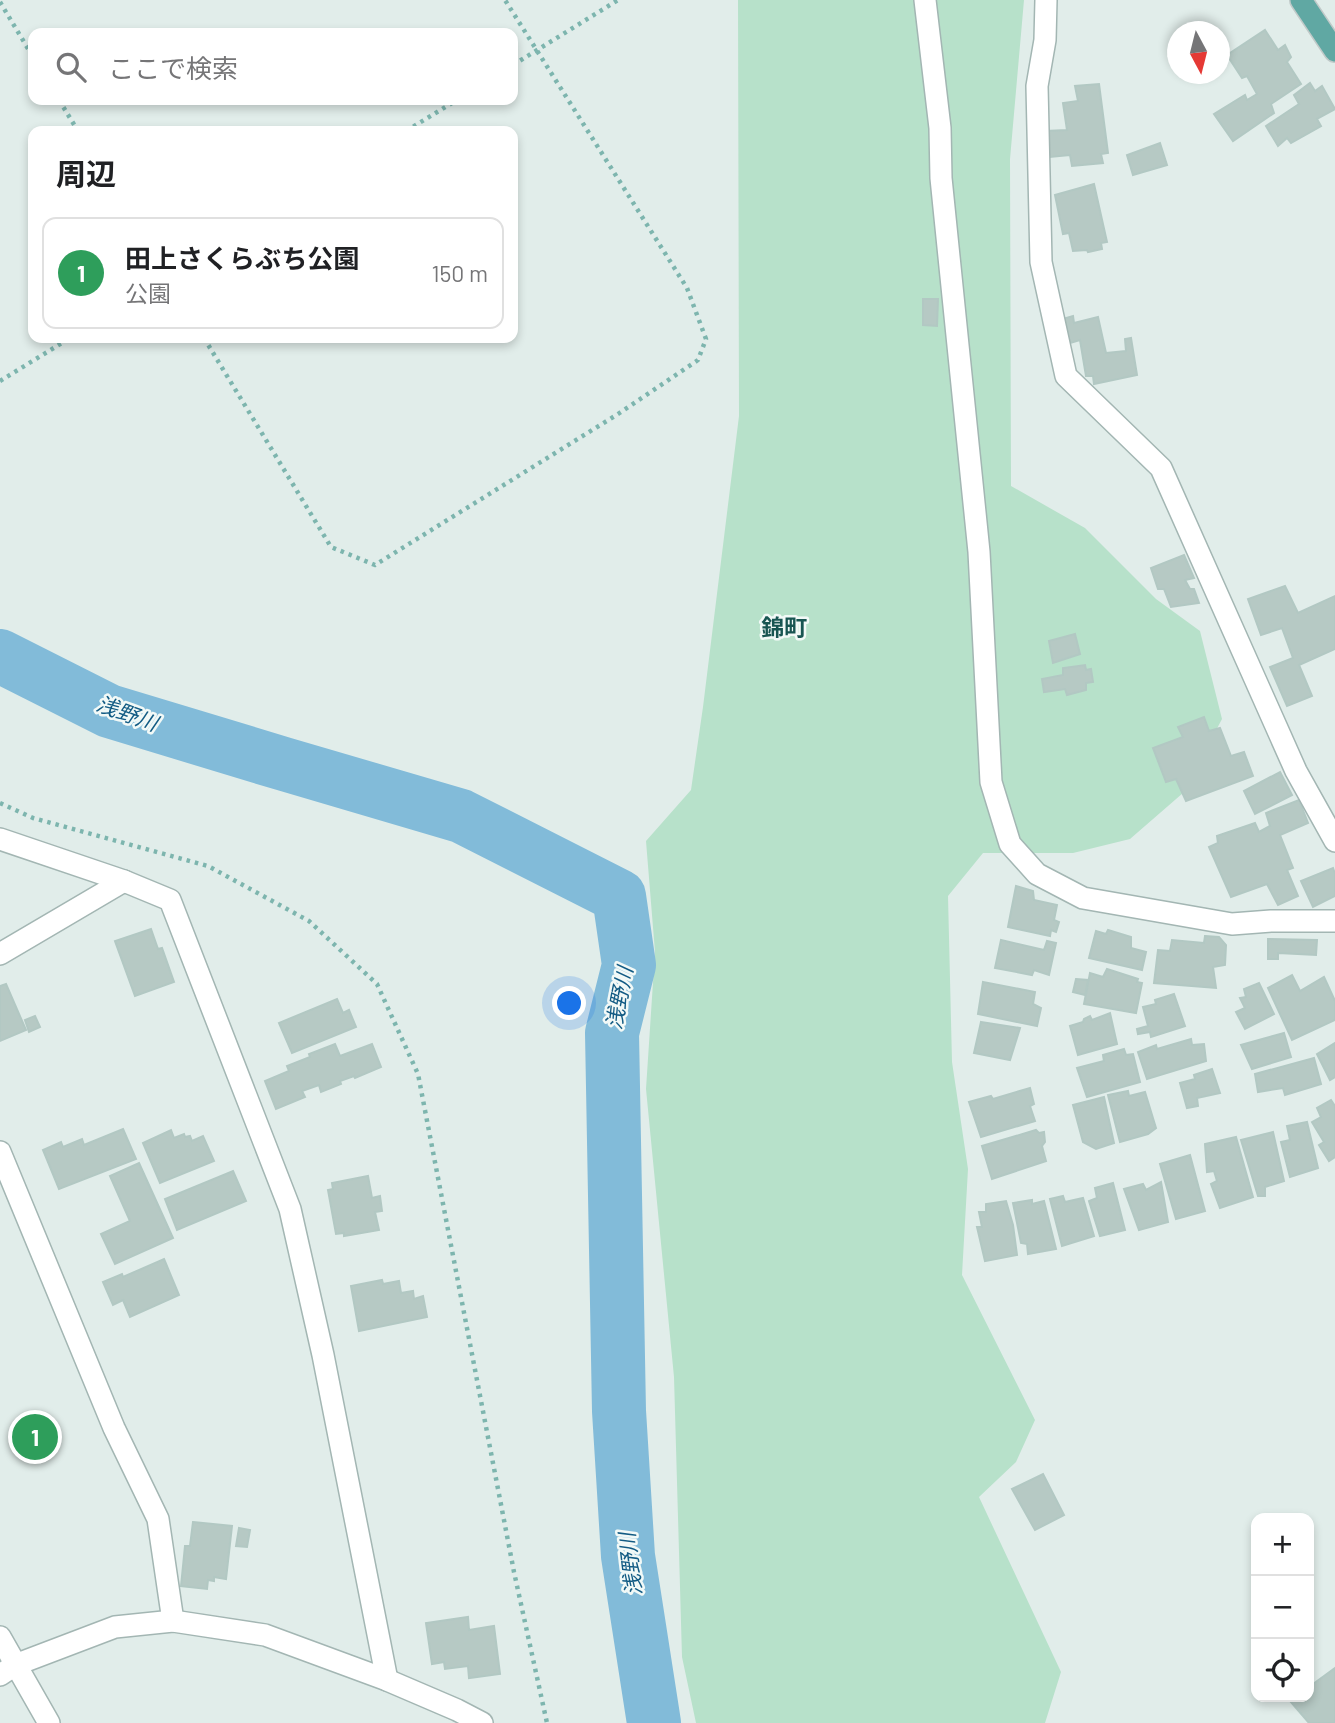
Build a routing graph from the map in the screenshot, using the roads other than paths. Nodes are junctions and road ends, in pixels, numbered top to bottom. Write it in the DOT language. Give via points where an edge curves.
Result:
graph roads {
  1 [pos="925,0"];
  2 [pos="1046,0"];
  3 [pos="1301,0"];
  4 [pos="1335,51"];
  5 [pos="0,839"];
  6 [pos="1335,841"];
  7 [pos="124,881"];
  8 [pos="1335,921"];
  9 [pos="0,954"];
  10 [pos="0,1152"];
  11 [pos="173,1621"];
  12 [pos="0,1637"];
  13 [pos="8,1670"];
  14 [pos="387,1680"];
  15 [pos="49,1723"];
  16 [pos="482,1723"];
  1 -- 8 [label="street" via="979,552 991,782 1010,844 1037,874 1083,898 1232,923"];
  2 -- 6 [label="street" via="1037,86 1041,262 1066,376 1161,468 1296,771"];
  3 -- 4 [label="main road"];
  5 -- 7 [label="street"];
  7 -- 9 [label="street"];
  7 -- 14 [label="street" via="170,900 290,1209"];
  10 -- 11 [label="street" via="114,1428 158,1519"];
  11 -- 13 [label="street" via="115,1627"];
  11 -- 14 [label="street" via="265,1635"];
  12 -- 13 [label="street"];
  13 -- 15 [label="street"];
  14 -- 16 [label="street"];
}
